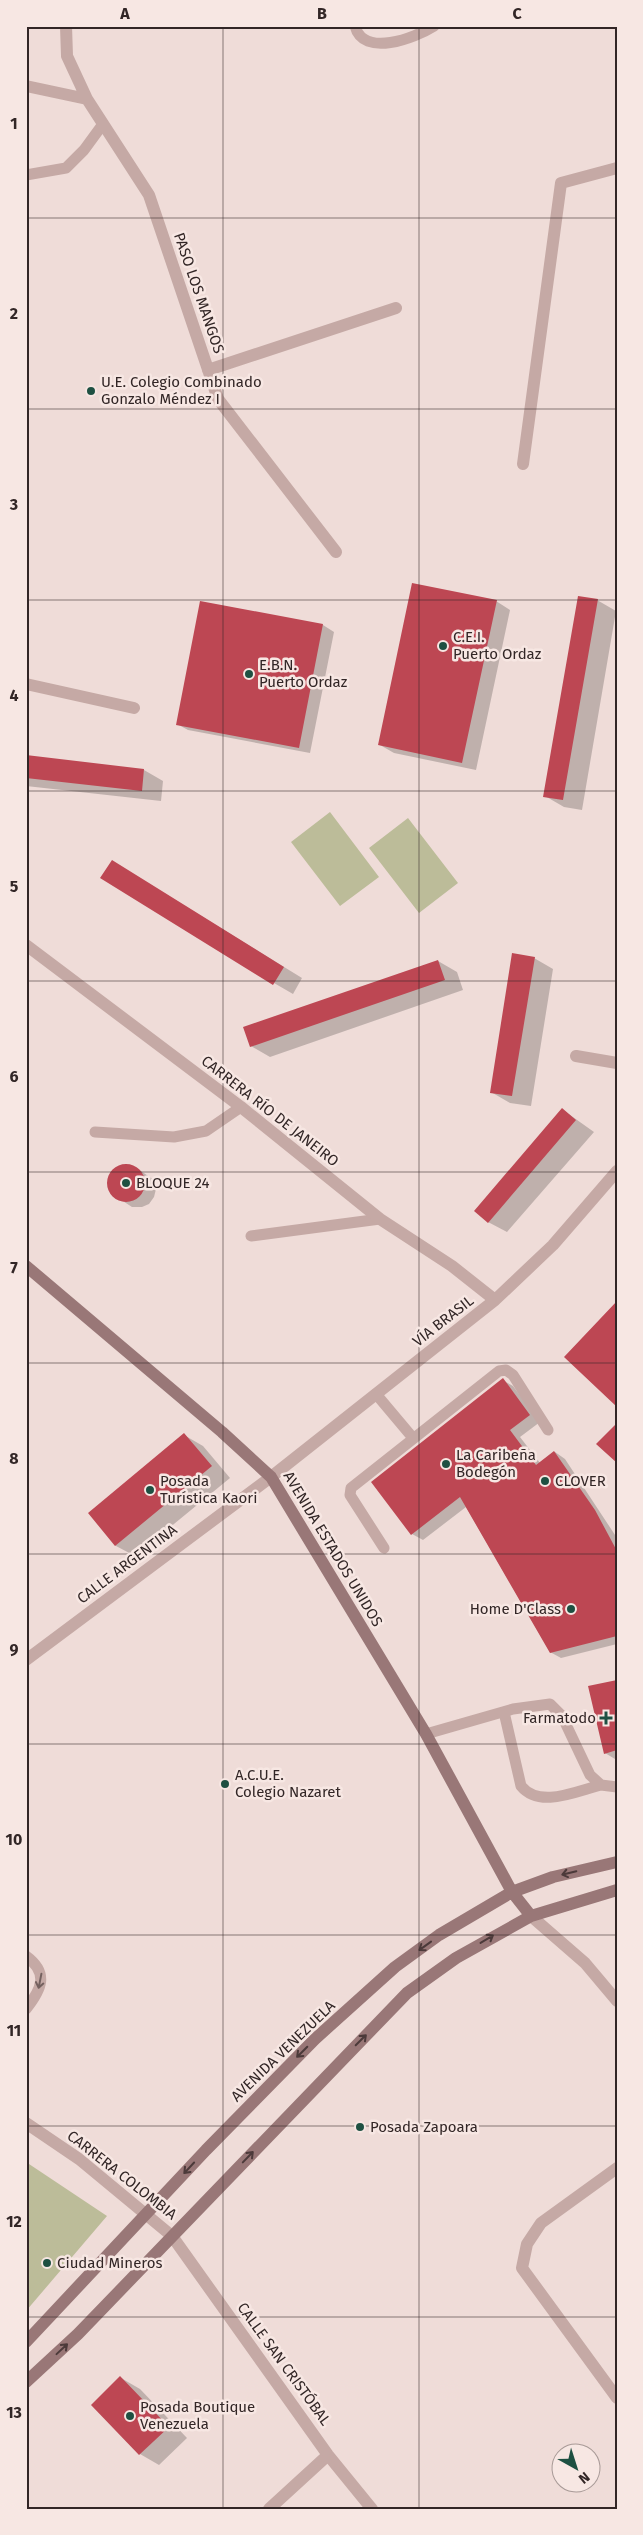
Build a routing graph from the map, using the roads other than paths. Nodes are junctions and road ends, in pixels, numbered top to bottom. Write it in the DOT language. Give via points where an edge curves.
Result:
graph roads {
  1 [pos="66,26"];
  2 [pos="355,26"];
  3 [pos="434,26"];
  4 [pos="26,86"];
  5 [pos="87,99"];
  6 [pos="103,124"];
  7 [pos="617,168"];
  8 [pos="26,175"];
  9 [pos="396,308"];
  10 [pos="208,370"];
  11 [pos="523,464"];
  12 [pos="336,552"];
  13 [pos="26,684"];
  14 [pos="134,708"];
  15 [pos="26,945"];
  16 [pos="576,1056"];
  17 [pos="617,1064"];
  18 [pos="242,1107"];
  19 [pos="95,1132"];
  20 [pos="617,1171"];
  21 [pos="380,1219"];
  22 [pos="251,1236"];
  23 [pos="26,1266"];
  24 [pos="495,1300"];
  25 [pos="376,1394"];
  26 [pos="548,1430"];
  27 [pos="412,1438"];
  28 [pos="271,1477"];
  29 [pos="384,1548"];
  30 [pos="26,1660"];
  31 [pos="504,1712"];
  32 [pos="426,1734"];
  33 [pos="601,1786"];
  34 [pos="617,1787"];
  35 [pos="617,1862"];
  36 [pos="617,1890"];
  37 [pos="512,1892"];
  38 [pos="531,1916"];
  39 [pos="26,1956"];
  40 [pos="617,2001"];
  41 [pos="26,2009"];
  42 [pos="26,2123"];
  43 [pos="617,2168"];
  44 [pos="145,2215"];
  45 [pos="172,2236"];
  46 [pos="26,2342"];
  47 [pos="26,2382"];
  48 [pos="617,2398"];
  49 [pos="328,2455"];
  50 [pos="269,2509"];
  51 [pos="372,2509"];
  1 -- 5 [label="street, PASO LOS MANGOS" via="67,56"];
  2 -- 3 [label="lane" via="361,39 386,45"];
  4 -- 5 [label="street"];
  5 -- 6 [label="street, PASO LOS MANGOS"];
  6 -- 8 [label="lane" via="66,168"];
  6 -- 10 [label="street, PASO LOS MANGOS" via="149,195"];
  7 -- 11 [label="street" via="562,183"];
  9 -- 10 [label="street"];
  10 -- 12 [label="street, PASO LOS MANGOS" via="218,399"];
  13 -- 14 [label="street"];
  15 -- 18 [label="street, CARRERA RÍO DE JANEIRO"];
  16 -- 17 [label="street"];
  18 -- 19 [label="lane" via="206,1132 174,1137"];
  18 -- 21 [label="street, CARRERA RÍO DE JANEIRO"];
  20 -- 24 [label="street, VÍA BRASIL" via="553,1245"];
  21 -- 22 [label="lane"];
  21 -- 24 [label="street, CARRERA RÍO DE JANEIRO" via="452,1266"];
  23 -- 28 [label="street, AVENIDA ESTADOS UNIDOS"];
  24 -- 25 [label="street, VÍA BRASIL"];
  25 -- 27 [label="lane"];
  25 -- 28 [label="street, VÍA BRASIL"];
  26 -- 27 [label="lane" via="513,1375 506,1370 498,1371"];
  27 -- 29 [label="lane" via="351,1488 350,1495"];
  28 -- 30 [label="street, CALLE ARGENTINA"];
  28 -- 32 [label="street, AVENIDA ESTADOS UNIDOS"];
  31 -- 32 [label="lane"];
  31 -- 33 [label="lane" via="550,1704 562,1716 590,1775"];
  31 -- 33 [label="lane" via="521,1786 527,1793 547,1799"];
  32 -- 37 [label="street, AVENIDA ESTADOS UNIDOS"];
  33 -- 34 [label="lane"];
  35 -- 37 [label="street, AVENIDA VENEZUELA, one-way" via="553,1877"];
  36 -- 38 [label="street"];
  37 -- 38 [label="street, AVENIDA ESTADOS UNIDOS"];
  37 -- 44 [label="street, AVENIDA VENEZUELA, one-way" via="439,1935 395,1967 315,2039"];
  38 -- 40 [label="street" via="585,1963"];
  45 -- 38 [label="street, one-way" via="407,1993 456,1958"];
  39 -- 41 [label="lane, one-way" via="42,1974 37,1992"];
  42 -- 44 [label="street, CARRERA COLOMBIA" via="79,2158"];
  43 -- 48 [label="street" via="541,2223 527,2244 522,2268"];
  44 -- 45 [label="street, CARRERA COLOMBIA"];
  44 -- 46 [label="street, AVENIDA VENEZUELA"];
  47 -- 45 [label="street, one-way" via="78,2334"];
  45 -- 49 [label="street, CALLE SAN CRISTÓBAL"];
  49 -- 50 [label="street"];
  49 -- 51 [label="street, CALLE SAN CRISTÓBAL"];
}
